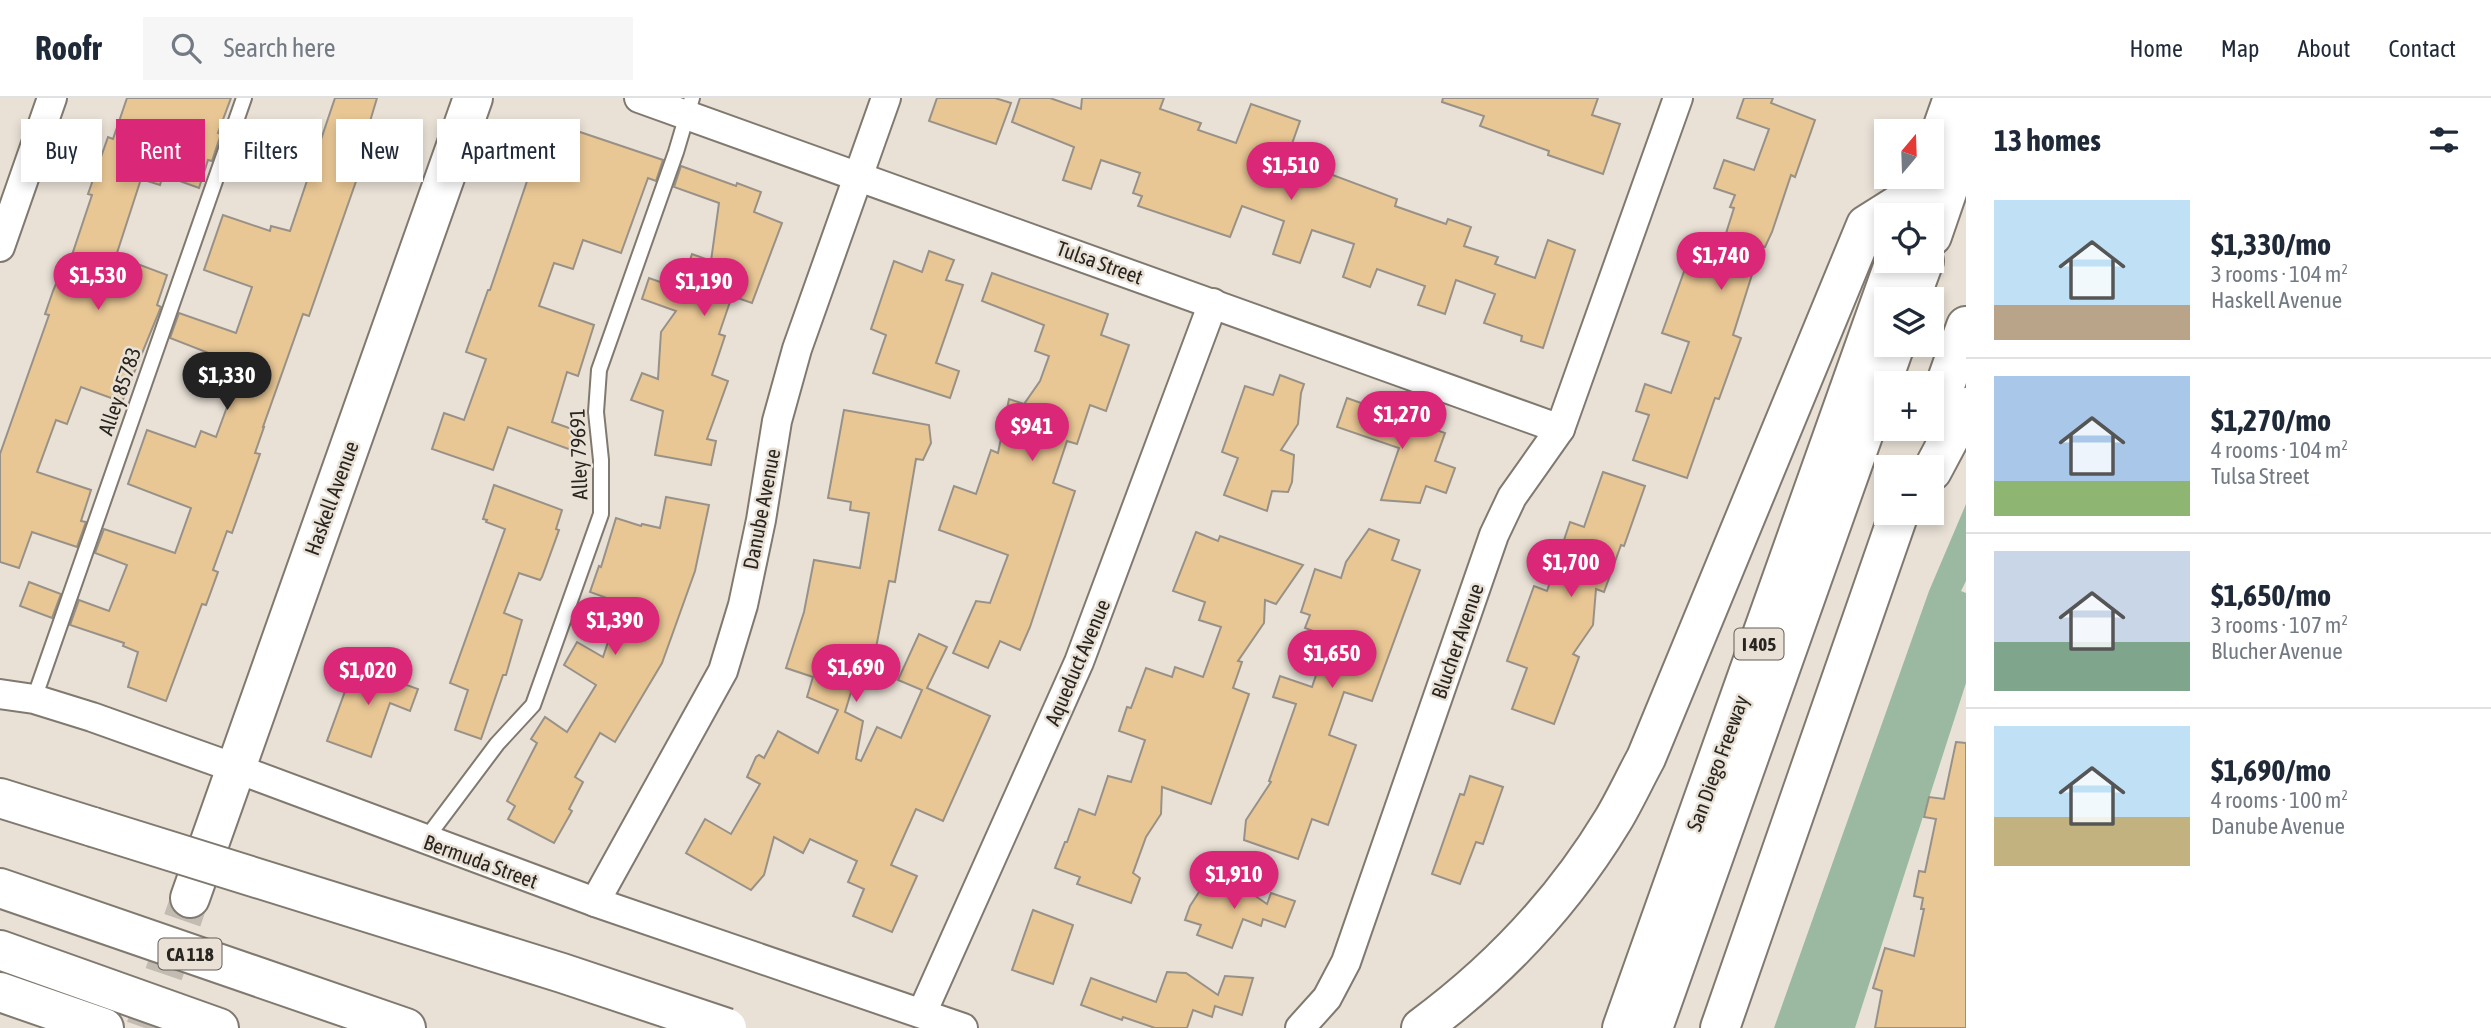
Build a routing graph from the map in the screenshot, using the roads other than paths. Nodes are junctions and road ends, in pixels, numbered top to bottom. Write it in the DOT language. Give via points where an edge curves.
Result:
graph roads {
  1 [pos="51,98"];
  2 [pos="244,98"];
  3 [pos="473,98"];
  4 [pos="639,98"];
  5 [pos="886,98"];
  6 [pos="1678,98"];
  7 [pos="1953,98"];
  8 [pos="690,106"];
  9 [pos="1944,123"];
  10 [pos="1966,137"];
  11 [pos="859,176"];
  12 [pos="1916,189"];
  13 [pos="1943,203"];
  14 [pos="0,247"];
  15 [pos="1891,273"];
  16 [pos="1213,303"];
  17 [pos="1966,326"];
  18 [pos="1891,357"];
  19 [pos="1938,371"];
  20 [pos="1966,407"];
  21 [pos="1560,429"];
  22 [pos="1883,441"];
  23 [pos="1940,455"];
  24 [pos="1895,525"];
  25 [pos="1903,525"];
  26 [pos="1879,570"];
  27 [pos="0,694"];
  28 [pos="34,699"];
  29 [pos="235,768"];
  30 [pos="0,798"];
  31 [pos="425,841"];
  32 [pos="0,888"];
  33 [pos="190,898"];
  34 [pos="595,902"];
  35 [pos="0,950"];
  36 [pos="0,992"];
  37 [pos="922,1013"];
  38 [pos="393,1023"];
  39 [pos="104,1028"];
  40 [pos="219,1028"];
  41 [pos="418,1028"];
  42 [pos="727,1028"];
  43 [pos="963,1028"];
  44 [pos="1300,1028"];
  45 [pos="1421,1028"];
  46 [pos="1622,1028"];
  47 [pos="1653,1028"];
  48 [pos="1675,1028"];
  49 [pos="1720,1028"];
  1 -- 14 [label="street"];
  2 -- 28 [label="lane, Alley 85783"];
  3 -- 29 [label="main road, Haskell Avenue"];
  4 -- 8 [label="street, Tulsa Street"];
  5 -- 11 [label="street, Danube Avenue"];
  6 -- 21 [label="street, Blucher Avenue"];
  7 -- 9 [label="main road"];
  8 -- 11 [label="street, Tulsa Street"];
  8 -- 31 [label="lane, Alley 79691" via="599,370 596,412 601,514 538,692 533,705 497,744"];
  10 -- 13 [label="main road"];
  11 -- 16 [label="street, Tulsa Street"];
  11 -- 34 [label="street, Danube Avenue" via="797,349 777,421 743,605 723,671"];
  12 -- 45 [label="main road" via="1866,225 1646,758 1614,819 1535,926 1493,969"];
  15 -- 46 [label="main road, San Diego Freeway / I 405"];
  16 -- 21 [label="street, Tulsa Street"];
  16 -- 37 [label="street, Aqueduct Avenue" via="1079,662"];
  17 -- 19 [label="main road"];
  18 -- 47 [label="main road"];
  20 -- 23 [label="main road"];
  21 -- 44 [label="street, Blucher Avenue" via="1512,497 1494,535 1346,962 1327,998"];
  22 -- 48 [label="main road"];
  24 -- 26 [label="main road"];
  25 -- 26 [label="main road"];
  26 -- 49 [label="main road"];
  27 -- 28 [label="street, Bermuda Street"];
  28 -- 29 [label="street, Bermuda Street"];
  29 -- 31 [label="street, Bermuda Street"];
  29 -- 33 [label="main road, Haskell Avenue"];
  30 -- 42 [label="main road, bridge"];
  31 -- 34 [label="street, Bermuda Street"];
  32 -- 38 [label="main road, CA 118"];
  34 -- 37 [label="street, Bermuda Street"];
  35 -- 40 [label="main road"];
  36 -- 39 [label="main road"];
  37 -- 43 [label="street, Bermuda Street"];
  38 -- 41 [label="main road"];
}
